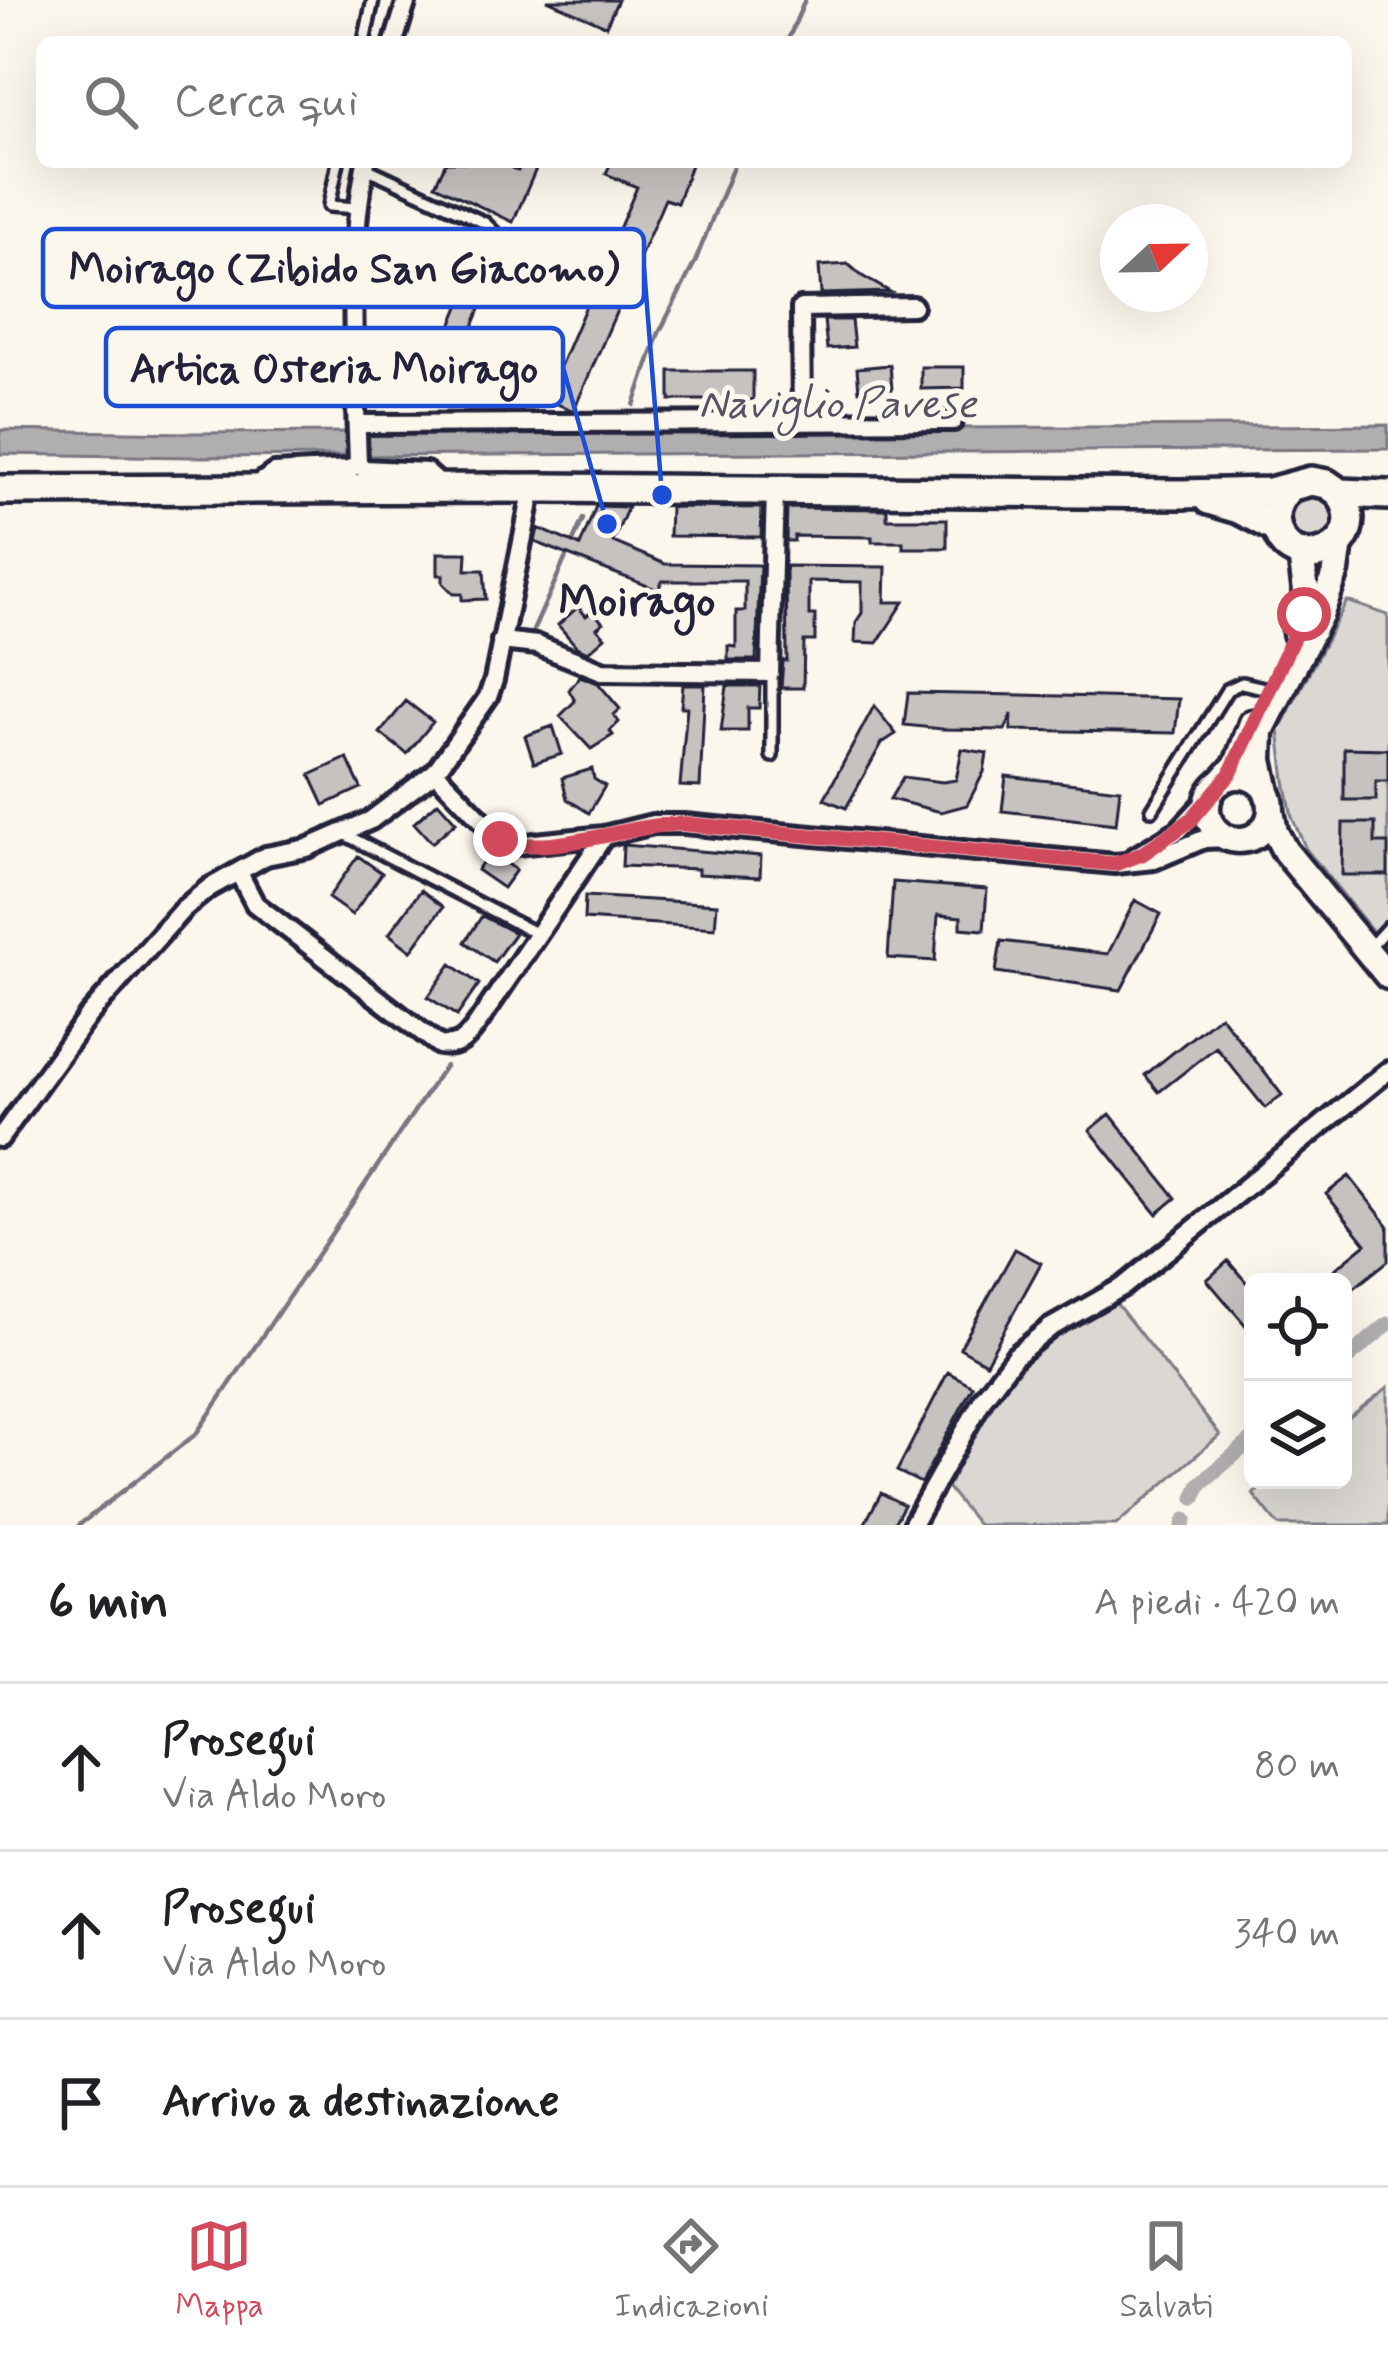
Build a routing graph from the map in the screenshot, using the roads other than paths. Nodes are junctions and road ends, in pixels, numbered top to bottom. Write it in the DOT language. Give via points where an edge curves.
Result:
graph roads {
  1 [pos="373,0"];
  2 [pos="407,0"];
  3 [pos="369,36"];
  4 [pos="396,36"];
  5 [pos="337,168"];
  6 [pos="365,168"];
  7 [pos="371,168"];
  8 [pos="358,208"];
  9 [pos="523,261"];
  10 [pos="913,306"];
  11 [pos="952,421"];
  12 [pos="802,422"];
  13 [pos="356,424"];
  14 [pos="358,463"];
  15 [pos="252,488"];
  16 [pos="532,488"];
  17 [pos="445,489"];
  18 [pos="1288,489"];
  19 [pos="0,490"];
  20 [pos="775,490"];
  21 [pos="1181,494"];
  22 [pos="1340,494"];
  23 [pos="1388,494"];
  24 [pos="1388,508"];
  25 [pos="1276,529"];
  26 [pos="1344,536"];
  27 [pos="1301,554"];
  28 [pos="500,641"];
  29 [pos="772,670"];
  30 [pos="1268,688"];
  31 [pos="772,756"];
  32 [pos="435,772"];
  33 [pos="1215,790"];
  34 [pos="1270,803"];
  35 [pos="1152,810"];
  36 [pos="344,834"];
  37 [pos="604,836"];
  38 [pos="1236,839"];
  39 [pos="1292,860"];
  40 [pos="1115,864"];
  41 [pos="239,873"];
  42 [pos="1388,927"];
  43 [pos="539,935"];
  44 [pos="1382,964"];
  45 [pos="1388,1071"];
  46 [pos="0,1138"];
  47 [pos="912,1525"];
  1 -- 3 [label="lane"];
  2 -- 4 [label="street"];
  5 -- 8 [label="lane" via="329,206"];
  6 -- 8 [label="street"];
  7 -- 9 [label="lane" via="485,223"];
  8 -- 13 [label="street"];
  10 -- 12 [label="street" via="801,308"];
  11 -- 12 [label="street"];
  12 -- 13 [label="street"];
  13 -- 14 [label="street"];
  14 -- 15 [label="street" via="274,473"];
  14 -- 17 [label="street" via="426,472"];
  15 -- 17 [label="main road"];
  15 -- 19 [label="main road"];
  16 -- 17 [label="main road"];
  16 -- 20 [label="main road"];
  16 -- 28 [label="street"];
  18 -- 21 [label="main road"];
  18 -- 22 [label="main road" via="1319,481"];
  18 -- 25 [label="main road" via="1276,506"];
  20 -- 21 [label="main road"];
  20 -- 29 [label="street"];
  21 -- 25 [label="main road"];
  22 -- 23 [label="main road"];
  22 -- 26 [label="main road" via="1349,511"];
  24 -- 26 [label="main road"];
  25 -- 27 [label="main road"];
  26 -- 27 [label="main road" via="1327,552"];
  26 -- 34 [label="street" via="1321,613 1261,731"];
  27 -- 30 [label="street" via="1306,607"];
  28 -- 29 [label="street" via="538,646 594,669"];
  28 -- 32 [label="street" via="488,697"];
  29 -- 31 [label="lane"];
  30 -- 33 [label="street" via="1237,764"];
  30 -- 35 [label="lane" via="1242,683 1227,691"];
  32 -- 36 [label="street"];
  32 -- 37 [label="street" via="500,839 516,845"];
  33 -- 34 [label="street" via="1234,777 1251,778"];
  33 -- 38 [label="street" via="1211,823"];
  33 -- 40 [label="street" via="1165,840"];
  34 -- 38 [label="street" via="1262,830"];
  34 -- 39 [label="street" via="1274,832"];
  36 -- 41 [label="street" via="266,856"];
  36 -- 43 [label="lane"];
  37 -- 40 [label="street" via="684,824"];
  37 -- 43 [label="street"];
  38 -- 39 [label="street"];
  38 -- 40 [label="street" via="1204,839 1154,860"];
  39 -- 44 [label="street"];
  41 -- 43 [label="street" via="255,904 439,1045 465,1041"];
  41 -- 46 [label="street" via="183,909 88,1016"];
  42 -- 44 [label="lane"];
  45 -- 47 [label="street" via="1124,1286 1015,1356"];
}
